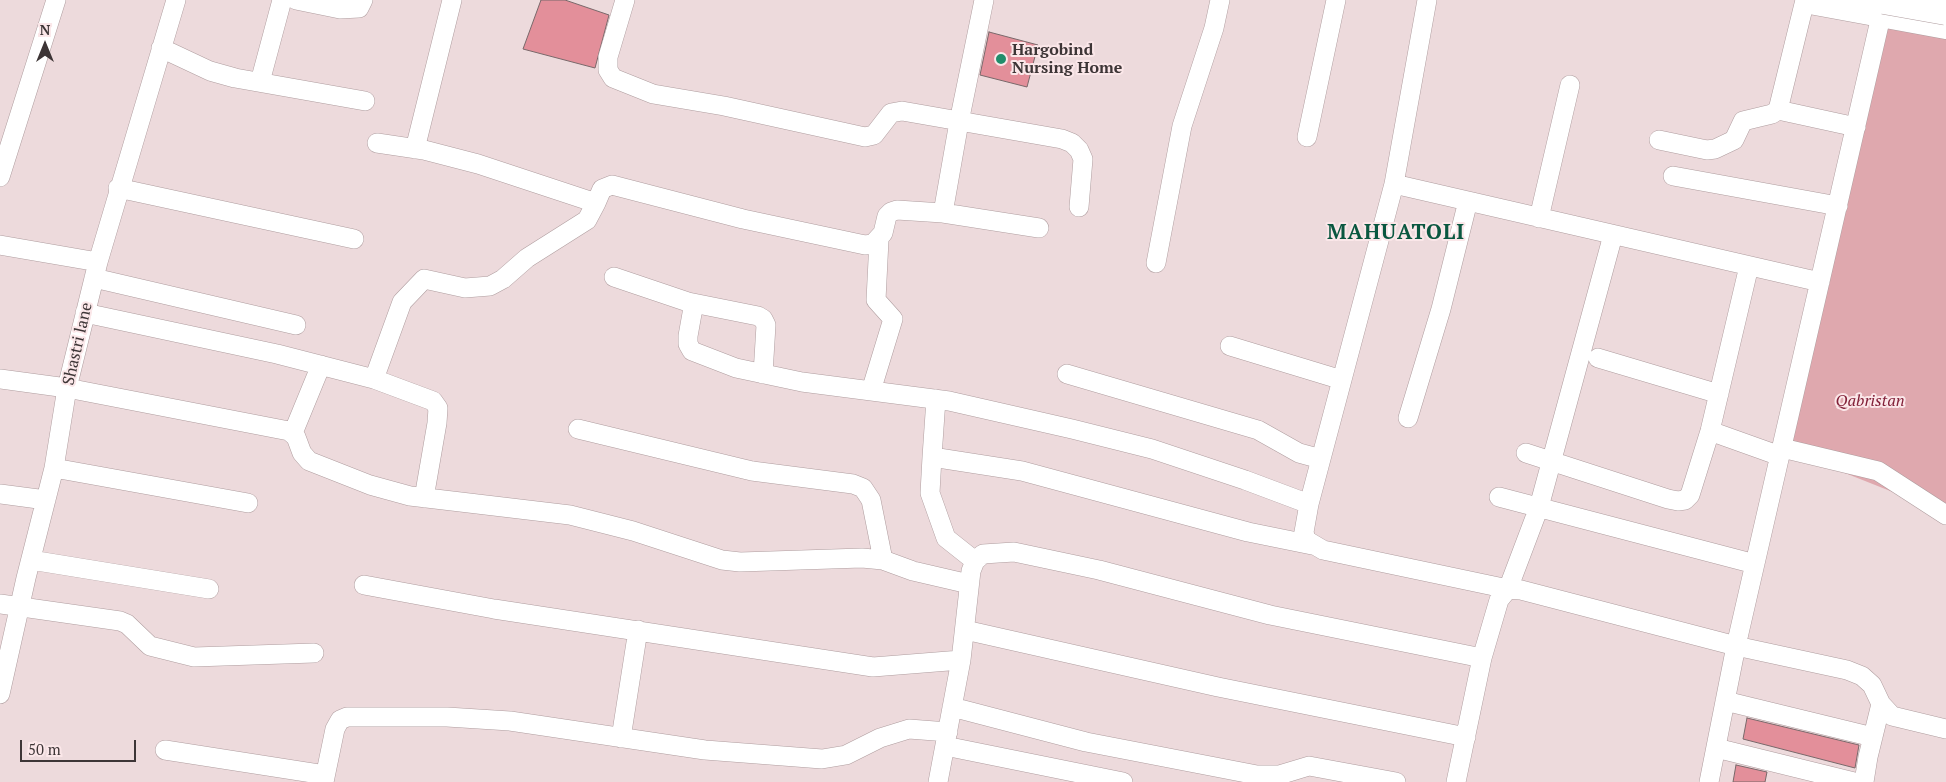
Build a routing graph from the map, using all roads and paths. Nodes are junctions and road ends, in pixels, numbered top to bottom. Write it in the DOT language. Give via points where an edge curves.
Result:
graph roads {
  1 [pos="56,0"];
  2 [pos="176,0"];
  3 [pos="282,0"];
  4 [pos="296,0"];
  5 [pos="363,0"];
  6 [pos="452,0"];
  7 [pos="625,0"];
  8 [pos="984,0"];
  9 [pos="1220,0"];
  10 [pos="1336,0"];
  11 [pos="1427,0"];
  12 [pos="1805,0"];
  13 [pos="1810,0"];
  14 [pos="1884,4"];
  15 [pos="1946,12"];
  16 [pos="1946,25"];
  17 [pos="161,48"];
  18 [pos="260,82"];
  19 [pos="1570,85"];
  20 [pos="366,101"];
  21 [pos="1778,110"];
  22 [pos="959,122"];
  23 [pos="1856,127"];
  24 [pos="1307,137"];
  25 [pos="1659,140"];
  26 [pos="377,143"];
  27 [pos="415,149"];
  28 [pos="1673,176"];
  29 [pos="0,177"];
  30 [pos="1394,184"];
  31 [pos="118,188"];
  32 [pos="1468,201"];
  33 [pos="596,203"];
  34 [pos="1838,206"];
  35 [pos="1079,207"];
  36 [pos="943,213"];
  37 [pos="1539,218"];
  38 [pos="1039,228"];
  39 [pos="1613,235"];
  40 [pos="354,239"];
  41 [pos="879,240"];
  42 [pos="0,245"];
  43 [pos="1156,263"];
  44 [pos="1749,266"];
  45 [pos="96,270"];
  46 [pos="614,277"];
  47 [pos="1820,282"];
  48 [pos="688,302"];
  49 [pos="85,313"];
  50 [pos="296,325"];
  51 [pos="1230,346"];
  52 [pos="1598,358"];
  53 [pos="321,365"];
  54 [pos="764,374"];
  55 [pos="1067,374"];
  56 [pos="0,380"];
  57 [pos="374,380"];
  58 [pos="1342,380"];
  59 [pos="67,388"];
  60 [pos="871,391"];
  61 [pos="1719,394"];
  62 [pos="936,400"];
  63 [pos="1408,418"];
  64 [pos="578,430"];
  65 [pos="1710,431"];
  66 [pos="296,438"];
  67 [pos="1781,452"];
  68 [pos="1526,453"];
  69 [pos="932,457"];
  70 [pos="1321,459"];
  71 [pos="1551,461"];
  72 [pos="54,468"];
  73 [pos="0,494"];
  74 [pos="1500,497"];
  75 [pos="424,498"];
  76 [pos="46,500"];
  77 [pos="248,503"];
  78 [pos="1309,504"];
  79 [pos="1538,508"];
  80 [pos="1946,515"];
  81 [pos="1312,545"];
  82 [pos="30,560"];
  83 [pos="883,560"];
  84 [pos="975,561"];
  85 [pos="1755,564"];
  86 [pos="969,584"];
  87 [pos="364,585"];
  88 [pos="209,589"];
  89 [pos="1508,589"];
  90 [pos="0,604"];
  91 [pos="19,608"];
  92 [pos="638,630"];
  93 [pos="965,630"];
  94 [pos="1736,646"];
  95 [pos="314,653"];
  96 [pos="1482,658"];
  97 [pos="961,660"];
  98 [pos="0,694"];
  99 [pos="1725,701"];
  100 [pos="1881,704"];
  101 [pos="952,707"];
  102 [pos="1946,730"];
  103 [pos="1466,737"];
  104 [pos="1873,737"];
  105 [pos="621,738"];
  106 [pos="946,739"];
  107 [pos="1716,748"];
  108 [pos="165,750"];
  109 [pos="324,778"];
  110 [pos="942,781"];
  111 [pos="1461,781"];
  112 [pos="1123,782"];
  113 [pos="1396,782"];
  114 [pos="1709,782"];
  115 [pos="1854,782"];
  116 [pos="1864,782"];
  1 -- 29 [label="street"];
  2 -- 17 [label="street, Shastri lane"];
  3 -- 18 [label="street"];
  4 -- 5 [label="street" via="340,9 359,8"];
  6 -- 27 [label="street"];
  7 -- 22 [label="street" via="608,57 608,70 613,78 653,94 865,137 874,135 891,113 902,111"];
  8 -- 22 [label="street"];
  9 -- 43 [label="street" via="1182,126"];
  10 -- 24 [label="street"];
  11 -- 30 [label="street"];
  12 -- 21 [label="street"];
  13 -- 14 [label="main road"];
  14 -- 15 [label="main road, bridge"];
  14 -- 16 [label="main road"];
  14 -- 23 [label="street"];
  17 -- 18 [label="street" via="210,71"];
  17 -- 31 [label="street, Shastri lane"];
  18 -- 20 [label="street"];
  19 -- 37 [label="street"];
  21 -- 23 [label="street"];
  21 -- 25 [label="street" via="1744,120 1734,140 1715,149"];
  22 -- 35 [label="street" via="1072,143 1082,159"];
  22 -- 36 [label="street"];
  23 -- 34 [label="street"];
  26 -- 27 [label="street"];
  27 -- 33 [label="street" via="478,164"];
  28 -- 34 [label="street"];
  30 -- 32 [label="street"];
  30 -- 58 [label="street"];
  31 -- 40 [label="street"];
  31 -- 45 [label="street, Shastri lane"];
  32 -- 37 [label="street"];
  32 -- 63 [label="street" via="1441,309"];
  33 -- 41 [label="street" via="602,189 612,185 743,219 865,245"];
  33 -- 57 [label="street" via="587,220 490,286 465,288 424,279 402,302"];
  34 -- 47 [label="street"];
  36 -- 38 [label="street"];
  36 -- 41 [label="street" via="891,212"];
  37 -- 39 [label="street"];
  39 -- 44 [label="street"];
  39 -- 71 [label="street"];
  41 -- 60 [label="street" via="876,300 893,319"];
  42 -- 45 [label="street"];
  44 -- 47 [label="street"];
  44 -- 61 [label="street"];
  45 -- 49 [label="street, Shastri lane"];
  45 -- 50 [label="street"];
  46 -- 48 [label="street"];
  47 -- 67 [label="street"];
  48 -- 54 [label="street" via="693,308 688,336 692,351 736,368"];
  48 -- 54 [label="street" via="763,319 766,324"];
  49 -- 53 [label="street"];
  49 -- 59 [label="street, Shastri lane"];
  51 -- 58 [label="street"];
  52 -- 61 [label="street"];
  53 -- 57 [label="street"];
  53 -- 66 [label="street" via="293,433"];
  54 -- 60 [label="street"];
  55 -- 70 [label="street" via="1258,430 1299,453"];
  56 -- 59 [label="street"];
  57 -- 75 [label="street" via="424,396 434,401 438,408"];
  58 -- 70 [label="street"];
  59 -- 66 [label="street" via="289,431"];
  59 -- 72 [label="street, Shastri lane"];
  60 -- 62 [label="street"];
  61 -- 65 [label="street"];
  62 -- 69 [label="street"];
  62 -- 78 [label="street" via="1152,449"];
  64 -- 83 [label="street" via="752,471 863,488 871,500"];
  65 -- 67 [label="street"];
  65 -- 71 [label="street" via="1690,495 1685,500 1678,501"];
  66 -- 75 [label="street" via="302,453 323,468 370,486"];
  67 -- 80 [label="street" via="1878,471"];
  67 -- 85 [label="street"];
  68 -- 71 [label="street"];
  69 -- 81 [label="street" via="1022,471 1248,532"];
  69 -- 84 [label="street" via="930,493 946,538"];
  70 -- 78 [label="street"];
  71 -- 79 [label="street"];
  72 -- 76 [label="street, Shastri lane"];
  72 -- 77 [label="street"];
  73 -- 76 [label="street"];
  74 -- 79 [label="street"];
  75 -- 83 [label="street" via="570,515 633,531 722,560"];
  76 -- 82 [label="street, Shastri lane"];
  78 -- 81 [label="street" via="1304,532"];
  79 -- 85 [label="street"];
  79 -- 89 [label="street"];
  81 -- 89 [label="street"];
  82 -- 88 [label="street"];
  82 -- 91 [label="street, Shastri lane"];
  83 -- 86 [label="street" via="913,571"];
  84 -- 86 [label="street"];
  84 -- 96 [label="street" via="983,554 1014,552 1099,570 1270,614"];
  85 -- 94 [label="street"];
  86 -- 93 [label="street"];
  87 -- 92 [label="street" via="494,609"];
  89 -- 94 [label="street"];
  89 -- 96 [label="street" via="1500,600"];
  90 -- 91 [label="street"];
  91 -- 95 [label="street" via="120,621 150,646 194,657"];
  91 -- 98 [label="street, Shastri lane"];
  92 -- 97 [label="street" via="873,667"];
  92 -- 105 [label="street"];
  93 -- 97 [label="street"];
  93 -- 103 [label="street" via="1218,687"];
  94 -- 99 [label="street"];
  94 -- 100 [label="street" via="1816,662 1862,676 1872,685"];
  96 -- 103 [label="street"];
  97 -- 101 [label="street"];
  99 -- 104 [label="street"];
  99 -- 107 [label="street"];
  100 -- 102 [label="street" via="1901,720"];
  100 -- 104 [label="street"];
  101 -- 106 [label="street"];
  101 -- 113 [label="street" via="1086,742 1257,775 1279,775 1309,766"];
  103 -- 111 [label="street"];
  104 -- 116 [label="street"];
  105 -- 106 [label="street" via="705,750 822,759 846,755 880,738 909,729"];
  105 -- 109 [label="street" via="510,721 348,717 340,720 335,729"];
  106 -- 110 [label="street"];
  106 -- 112 [label="street"];
  107 -- 114 [label="street"];
  107 -- 115 [label="street"];
  108 -- 109 [label="street"];
}
